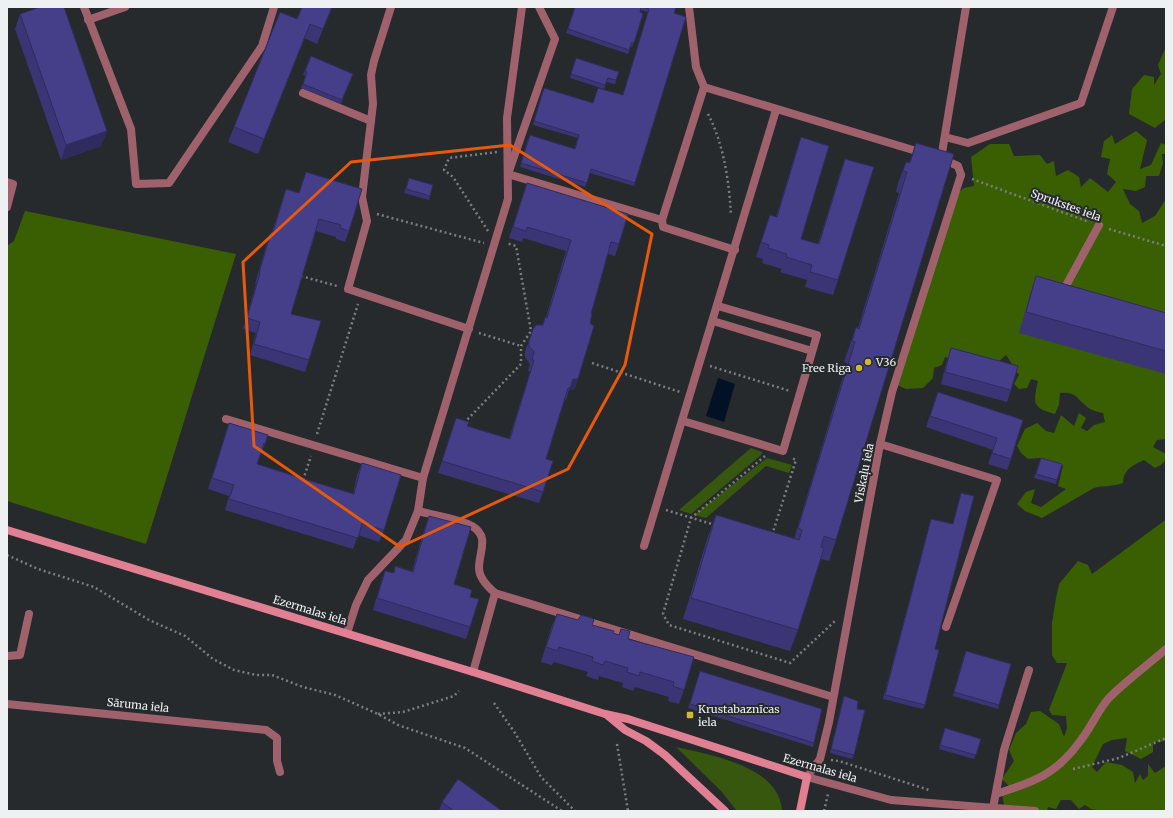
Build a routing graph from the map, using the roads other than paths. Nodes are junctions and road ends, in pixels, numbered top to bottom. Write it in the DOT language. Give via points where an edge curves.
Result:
graph roads {
  1 [pos="84,7"];
  2 [pos="125,7"];
  3 [pos="274,7"];
  4 [pos="390,7"];
  5 [pos="522,7"];
  6 [pos="539,7"];
  7 [pos="688,7"];
  8 [pos="966,7"];
  9 [pos="1113,7"];
  10 [pos="88,20"];
  11 [pos="704,87"];
  12 [pos="303,93"];
  13 [pos="776,110"];
  14 [pos="371,120"];
  15 [pos="945,138"];
  16 [pos="941,158"];
  17 [pos="508,174"];
  18 [pos="7,182"];
  19 [pos="7,207"];
  20 [pos="662,220"];
  21 [pos="1099,225"];
  22 [pos="735,250"];
  23 [pos="1069,295"];
  24 [pos="718,306"];
  25 [pos="713,321"];
  26 [pos="469,329"];
  27 [pos="812,351"];
  28 [pos="226,418"];
  29 [pos="683,421"];
  30 [pos="880,444"];
  31 [pos="423,478"];
  32 [pos="418,511"];
  33 [pos="7,530"];
  34 [pos="644,546"];
  35 [pos="495,593"];
  36 [pos="29,614"];
  37 [pos="946,627"];
  38 [pos="347,633"];
  39 [pos="1166,649"];
  40 [pos="7,656"];
  41 [pos="1030,670"];
  42 [pos="473,672"];
  43 [pos="833,697"];
  44 [pos="7,704"];
  45 [pos="605,714"];
  46 [pos="280,772"];
  47 [pos="807,777"];
  48 [pos="996,794"];
  49 [pos="993,808"];
  50 [pos="725,811"];
  51 [pos="800,811"];
  52 [pos="1035,811"];
  1 -- 10 [label="street"];
  2 -- 10 [label="street"];
  3 -- 10 [label="street" via="262,46 169,183 136,184 130,129"];
  4 -- 14 [label="street" via="374,61"];
  5 -- 17 [label="street" via="507,118"];
  6 -- 17 [label="street" via="555,39"];
  7 -- 11 [label="street" via="695,62"];
  8 -- 15 [label="street"];
  9 -- 15 [label="street" via="1082,103 968,143"];
  11 -- 13 [label="street"];
  11 -- 20 [label="street"];
  12 -- 14 [label="street"];
  13 -- 16 [label="street"];
  13 -- 22 [label="street"];
  14 -- 26 [label="street" via="362,186 367,221 348,289"];
  15 -- 16 [label="street"];
  16 -- 30 [label="street, Viskaļu iela" via="958,166 961,175 892,392"];
  17 -- 20 [label="street"];
  17 -- 26 [label="street" via="508,199"];
  18 -- 19 [label="street" via="13,184"];
  20 -- 22 [label="street" via="663,226"];
  21 -- 23 [label="street" via="1062,293"];
  22 -- 24 [label="street"];
  24 -- 25 [label="street"];
  24 -- 27 [label="street" via="817,335"];
  25 -- 27 [label="street"];
  25 -- 29 [label="street"];
  26 -- 31 [label="street"];
  27 -- 29 [label="street" via="783,451"];
  28 -- 31 [label="street"];
  29 -- 34 [label="street"];
  30 -- 37 [label="street" via="997,480"];
  30 -- 43 [label="street, Viskaļu iela"];
  31 -- 32 [label="street"];
  32 -- 35 [label="street" via="471,526 481,535 484,543 479,568 485,585"];
  32 -- 38 [label="street" via="406,540 368,580"];
  33 -- 38 [label="street, Ezermalas iela"];
  35 -- 42 [label="street"];
  35 -- 43 [label="street"];
  36 -- 40 [label="street" via="20,655"];
  38 -- 42 [label="street, Ezermalas iela"];
  39 -- 48 [label="street" via="1108,699 1082,740 1049,774"];
  41 -- 48 [label="street" via="1004,750"];
  42 -- 45 [label="street, Ezermalas iela"];
  43 -- 47 [label="street, Viskaļu iela" via="820,759"];
  44 -- 46 [label="street, Sāruma iela" via="266,730 277,738 277,761"];
  45 -- 47 [label="street, Ezermalas iela" via="628,719"];
  45 -- 50 [label="street, Ezermalas iela" via="665,756"];
  47 -- 49 [label="street, Ezermalas iela" via="891,800"];
  47 -- 51 [label="street"];
  48 -- 49 [label="street"];
  49 -- 52 [label="street, Ezermalas iela"];
}
